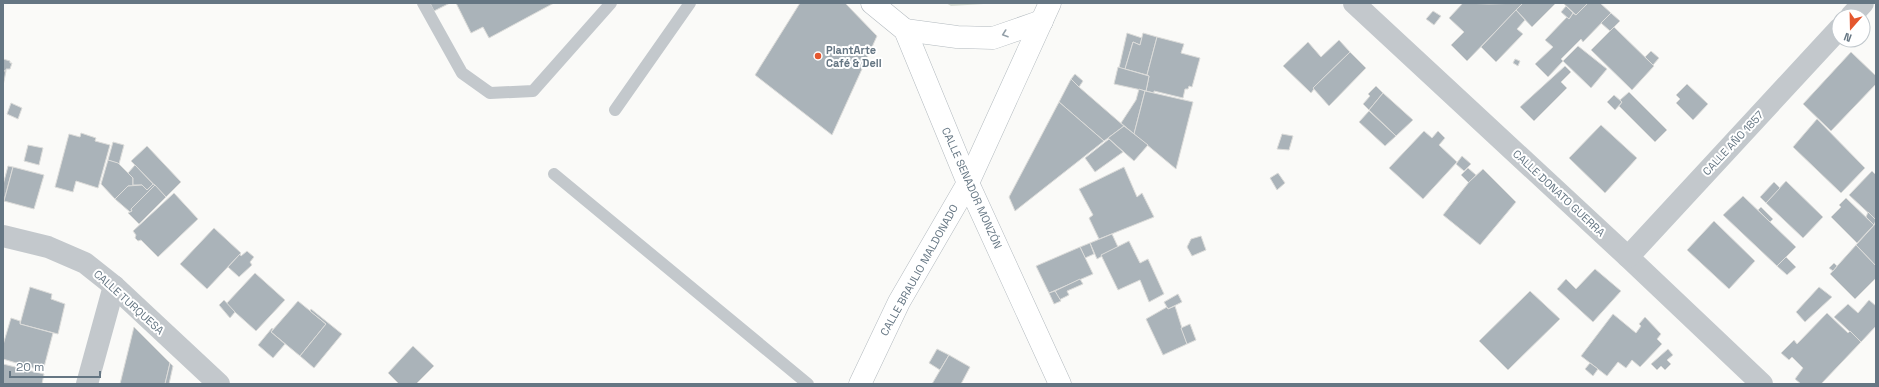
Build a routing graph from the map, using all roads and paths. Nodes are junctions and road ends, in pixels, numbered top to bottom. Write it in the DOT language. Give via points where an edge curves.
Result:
graph roads {
  1 [pos="423,3"];
  2 [pos="611,3"];
  3 [pos="690,3"];
  4 [pos="872,3"];
  5 [pos="1354,3"];
  6 [pos="1870,3"];
  7 [pos="1876,9"];
  8 [pos="1046,12"];
  9 [pos="905,30"];
  10 [pos="1831,38"];
  11 [pos="616,110"];
  12 [pos="554,174"];
  13 [pos="968,183"];
  14 [pos="3,236"];
  15 [pos="1628,257"];
  16 [pos="114,286"];
  17 [pos="88,384"];
  18 [pos="219,384"];
  19 [pos="808,384"];
  20 [pos="860,384"];
  21 [pos="1060,384"];
  22 [pos="1762,384"];
  1 -- 2 [label="lane" via="462,73 490,93 532,91"];
  3 -- 11 [label="lane"];
  4 -- 9 [label="street, CALLE SENADOR MONZÓN"];
  5 -- 15 [label="street, CALLE DONATO GUERRA"];
  6 -- 7 [label="street"];
  8 -- 9 [label="street, one-way" via="993,38 957,37"];
  8 -- 13 [label="street, CALLE BRAULIO MALDONADO"];
  9 -- 13 [label="street, CALLE SENADOR MONZÓN"];
  10 -- 15 [label="street, CALLE AÑO 1857"];
  12 -- 19 [label="lane"];
  13 -- 20 [label="street, CALLE BRAULIO MALDONADO" via="899,302"];
  13 -- 21 [label="street, CALLE SENADOR MONZÓN"];
  14 -- 16 [label="street, CALLE TURQUESA" via="48,247 85,263"];
  15 -- 22 [label="street, CALLE DONATO GUERRA"];
  16 -- 17 [label="street"];
  16 -- 18 [label="street, CALLE TURQUESA"];
}
